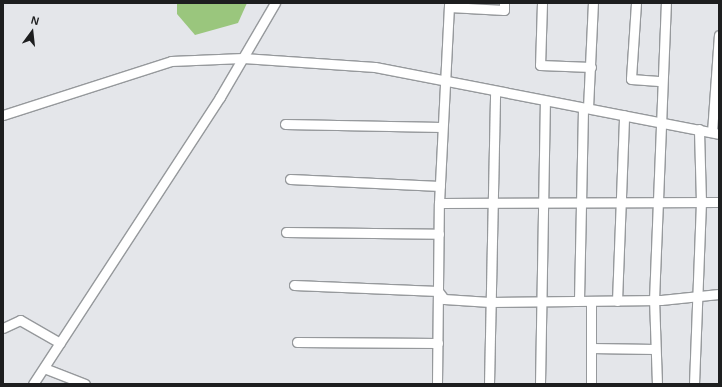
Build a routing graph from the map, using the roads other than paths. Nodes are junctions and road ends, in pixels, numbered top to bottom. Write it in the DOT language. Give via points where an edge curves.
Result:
graph roads {
  1 [pos="275,3"];
  2 [pos="504,3"];
  3 [pos="542,3"];
  4 [pos="593,3"];
  5 [pos="636,3"];
  6 [pos="666,3"];
  7 [pos="449,5"];
  8 [pos="719,36"];
  9 [pos="243,58"];
  10 [pos="591,67"];
  11 [pos="662,81"];
  12 [pos="444,83"];
  13 [pos="495,93"];
  14 [pos="545,101"];
  15 [pos="586,108"];
  16 [pos="3,115"];
  17 [pos="624,115"];
  18 [pos="660,121"];
  19 [pos="285,124"];
  20 [pos="442,126"];
  21 [pos="699,129"];
  22 [pos="716,133"];
  23 [pos="290,179"];
  24 [pos="440,186"];
  25 [pos="620,202"];
  26 [pos="657,202"];
  27 [pos="701,202"];
  28 [pos="719,202"];
  29 [pos="439,203"];
  30 [pos="491,203"];
  31 [pos="542,203"];
  32 [pos="580,203"];
  33 [pos="286,232"];
  34 [pos="439,234"];
  35 [pos="294,285"];
  36 [pos="438,291"];
  37 [pos="719,294"];
  38 [pos="697,296"];
  39 [pos="543,300"];
  40 [pos="579,300"];
  41 [pos="654,300"];
  42 [pos="591,301"];
  43 [pos="617,301"];
  44 [pos="490,302"];
  45 [pos="3,328"];
  46 [pos="297,342"];
  47 [pos="60,343"];
  48 [pos="438,343"];
  49 [pos="591,348"];
  50 [pos="655,349"];
  51 [pos="44,368"];
  52 [pos="33,384"];
  53 [pos="85,384"];
  54 [pos="437,384"];
  55 [pos="489,384"];
  56 [pos="540,384"];
  57 [pos="591,384"];
  58 [pos="656,384"];
  59 [pos="694,384"];
  1 -- 9 [label="street"];
  2 -- 7 [label="street" via="504,10"];
  3 -- 10 [label="street" via="540,65"];
  4 -- 10 [label="street"];
  5 -- 11 [label="street" via="632,79"];
  6 -- 11 [label="street"];
  7 -- 12 [label="street"];
  8 -- 22 [label="street"];
  9 -- 12 [label="street" via="375,67"];
  9 -- 16 [label="street" via="171,60"];
  9 -- 47 [label="street"];
  10 -- 15 [label="street"];
  11 -- 18 [label="street"];
  12 -- 13 [label="street"];
  12 -- 20 [label="street"];
  13 -- 14 [label="street"];
  13 -- 30 [label="street"];
  14 -- 15 [label="street"];
  14 -- 31 [label="street"];
  15 -- 17 [label="street"];
  15 -- 32 [label="street"];
  17 -- 18 [label="street"];
  17 -- 25 [label="street"];
  18 -- 21 [label="street"];
  18 -- 26 [label="street"];
  19 -- 20 [label="street"];
  20 -- 24 [label="street"];
  21 -- 22 [label="street"];
  21 -- 27 [label="street"];
  23 -- 24 [label="street"];
  24 -- 29 [label="street"];
  25 -- 26 [label="street"];
  25 -- 32 [label="street"];
  25 -- 43 [label="street"];
  26 -- 27 [label="street"];
  26 -- 41 [label="street"];
  27 -- 28 [label="street"];
  27 -- 38 [label="street"];
  29 -- 30 [label="street"];
  29 -- 34 [label="street"];
  30 -- 31 [label="street"];
  30 -- 44 [label="street"];
  31 -- 32 [label="street"];
  31 -- 39 [label="street"];
  32 -- 40 [label="street"];
  33 -- 34 [label="street"];
  34 -- 36 [label="street"];
  35 -- 36 [label="street"];
  36 -- 44 [label="street" via="444,299"];
  36 -- 48 [label="street"];
  37 -- 38 [label="street"];
  38 -- 41 [label="street"];
  38 -- 59 [label="street"];
  39 -- 40 [label="street"];
  39 -- 44 [label="street"];
  39 -- 56 [label="street"];
  40 -- 42 [label="street"];
  41 -- 43 [label="street"];
  41 -- 50 [label="street"];
  42 -- 43 [label="street"];
  42 -- 49 [label="street"];
  44 -- 55 [label="street"];
  45 -- 47 [label="street" via="20,320"];
  46 -- 48 [label="street"];
  47 -- 51 [label="street"];
  48 -- 54 [label="street"];
  49 -- 50 [label="street"];
  49 -- 57 [label="street"];
  50 -- 58 [label="street"];
  51 -- 52 [label="street"];
  51 -- 53 [label="street"];
}
